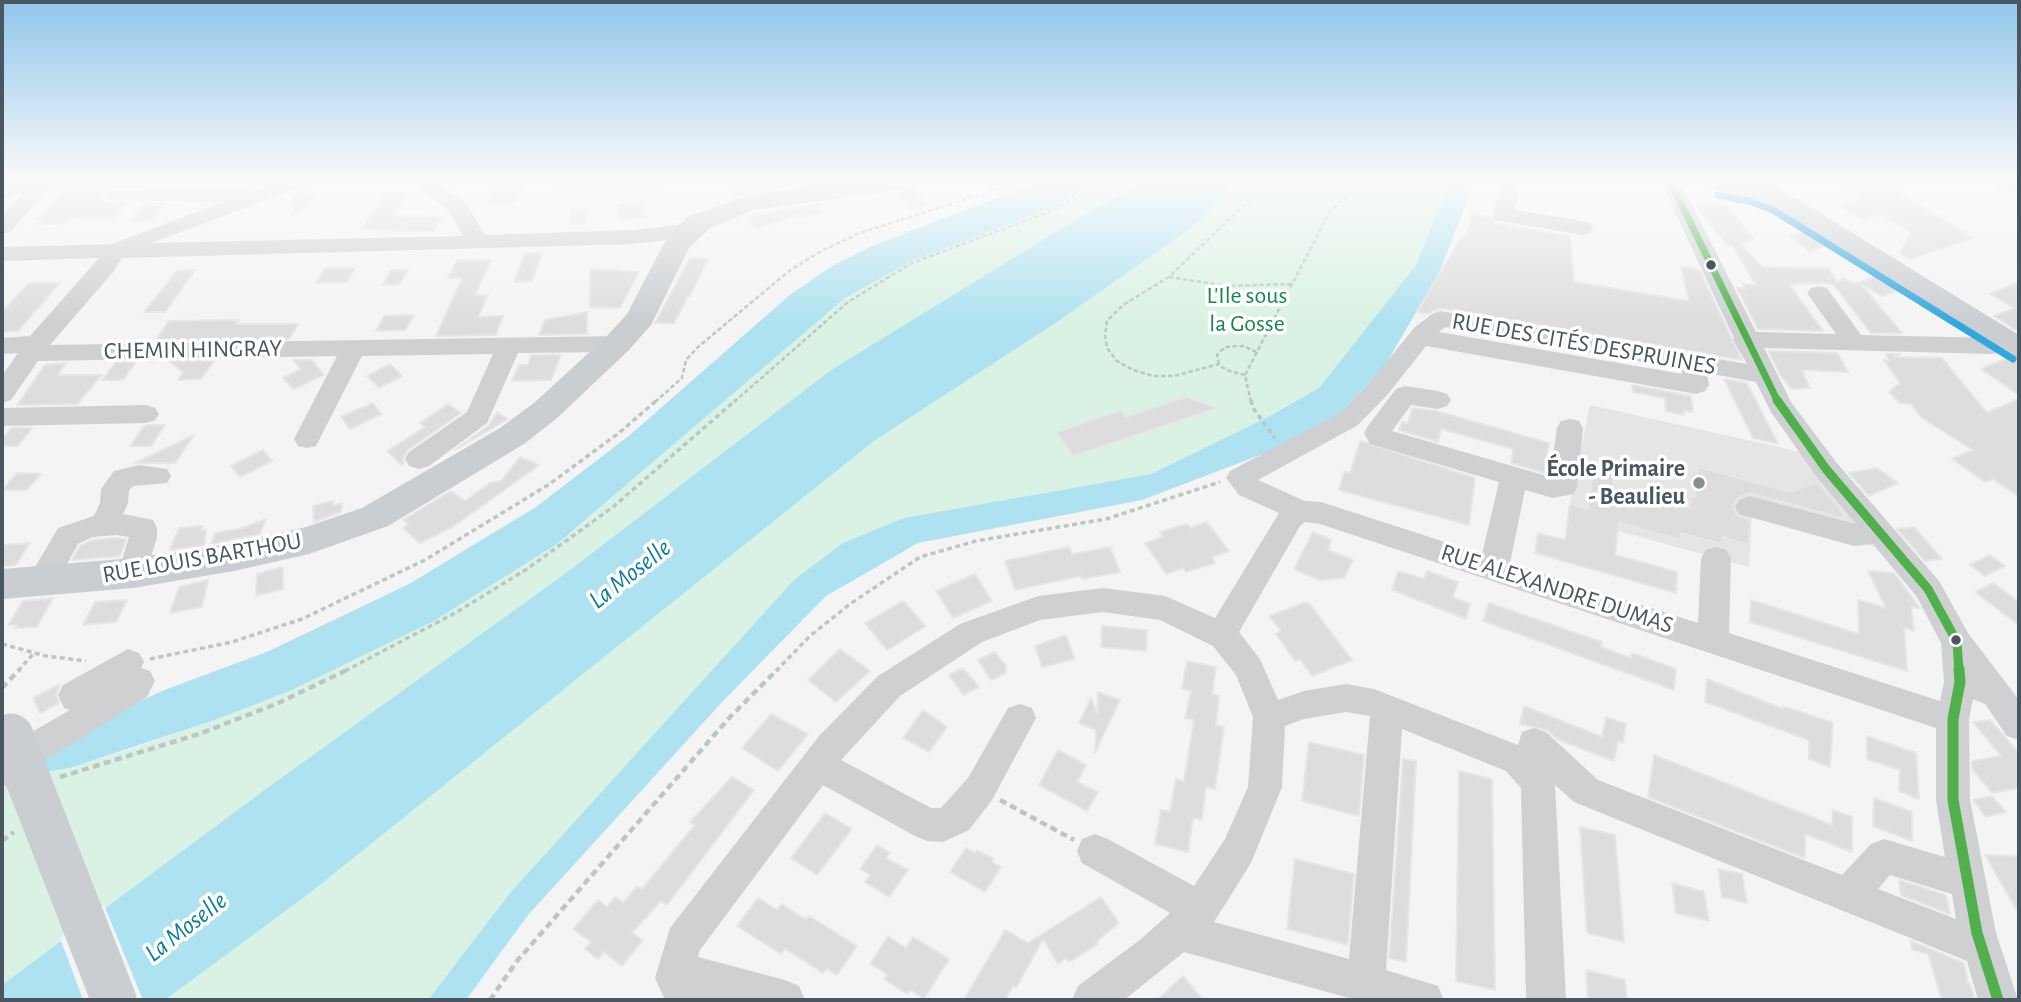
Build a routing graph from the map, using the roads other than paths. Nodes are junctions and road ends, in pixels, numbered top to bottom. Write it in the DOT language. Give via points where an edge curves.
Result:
graph roads {
  1 [pos="169,230"];
  2 [pos="473,230"];
  3 [pos="1704,230"];
  4 [pos="1825,230"];
  5 [pos="688,231"];
  6 [pos="473,242"];
  7 [pos="114,253"];
  8 [pos="2,254"];
  9 [pos="1819,293"];
  10 [pos="1745,340"];
  11 [pos="1853,341"];
  12 [pos="612,344"];
  13 [pos="2,346"];
  14 [pos="509,346"];
  15 [pos="2006,347"];
  16 [pos="35,348"];
  17 [pos="354,348"];
  18 [pos="1764,375"];
  19 [pos="2,394"];
  20 [pos="1438,400"];
  21 [pos="146,414"];
  22 [pos="2,417"];
  23 [pos="1570,428"];
  24 [pos="307,439"];
  25 [pos="419,459"];
  26 [pos="157,476"];
  27 [pos="1514,477"];
  28 [pos="1749,507"];
  29 [pos="1301,512"];
  30 [pos="104,526"];
  31 [pos="1880,532"];
  32 [pos="1716,558"];
  33 [pos="1494,568"];
  34 [pos="133,573"];
  35 [pos="13,584"];
  36 [pos="1221,635"];
  37 [pos="1713,641"];
  38 [pos="1957,642"];
  39 [pos="128,662"];
  40 [pos="1960,682"];
  41 [pos="1996,694"];
  42 [pos="1387,708"];
  43 [pos="1269,717"];
  44 [pos="1020,718"];
  45 [pos="1953,719"];
  46 [pos="2019,726"];
  47 [pos="5,740"];
  48 [pos="1534,743"];
  49 [pos="818,765"];
  50 [pos="1095,851"];
  51 [pos="1967,881"];
  52 [pos="1847,895"];
  53 [pos="1189,920"];
  54 [pos="1982,948"];
  55 [pos="674,978"];
  56 [pos="1366,984"];
  57 [pos="2005,996"];
  58 [pos="114,1000"];
  59 [pos="705,1000"];
  60 [pos="785,1000"];
  61 [pos="1092,1000"];
  62 [pos="1424,1000"];
  63 [pos="1546,1000"];
  1 -- 7 [label="street"];
  2 -- 6 [label="street"];
  3 -- 10 [label="street"];
  4 -- 15 [label="main road"];
  5 -- 6 [label="street"];
  5 -- 12 [label="main road, RUE LOUIS BARTHOU" via="640,318"];
  6 -- 7 [label="street"];
  7 -- 8 [label="street"];
  7 -- 16 [label="street"];
  9 -- 11 [label="street"];
  10 -- 11 [label="street"];
  10 -- 18 [label="street"];
  11 -- 15 [label="street"];
  12 -- 14 [label="street, CHEMIN HINGRAY"];
  12 -- 34 [label="main road, RUE LOUIS BARTHOU" via="545,411 512,436 375,517 309,540"];
  13 -- 16 [label="street, CHEMIN HINGRAY"];
  14 -- 17 [label="street, CHEMIN HINGRAY"];
  14 -- 25 [label="street" via="478,417"];
  16 -- 17 [label="street, CHEMIN HINGRAY"];
  16 -- 19 [label="street"];
  17 -- 24 [label="street"];
  18 -- 29 [label="street, RUE DES CITÉS DESPRUINES" via="1693,363 1696,385 1420,337 1349,419 1240,478 1249,488"];
  18 -- 31 [label="street" via="1780,406 1826,469"];
  20 -- 27 [label="street" via="1405,395 1377,432 1379,437"];
  21 -- 22 [label="street"];
  23 -- 27 [label="street" via="1563,487"];
  26 -- 30 [label="street" via="124,478 115,489"];
  27 -- 33 [label="street"];
  28 -- 31 [label="street" via="1854,535"];
  29 -- 33 [label="street, RUE ALEXANDRE DUMAS" via="1335,517"];
  29 -- 36 [label="street" via="1290,518"];
  30 -- 34 [label="street" via="143,528"];
  30 -- 35 [label="street" via="68,536"];
  31 -- 38 [label="street" via="1928,589"];
  32 -- 37 [label="street"];
  33 -- 37 [label="street, RUE ALEXANDRE DUMAS"];
  34 -- 35 [label="main road, RUE LOUIS BARTHOU"];
  36 -- 43 [label="street" via="1250,668"];
  36 -- 49 [label="street" via="1165,608 1103,600 1038,608 971,633 889,686"];
  37 -- 45 [label="street, RUE ALEXANDRE DUMAS"];
  38 -- 40 [label="street"];
  38 -- 41 [label="street"];
  39 -- 47 [label="street" via="74,695 82,698 139,681 136,688 42,744"];
  40 -- 41 [label="street"];
  40 -- 45 [label="street"];
  41 -- 46 [label="street"];
  42 -- 43 [label="street" via="1346,698"];
  42 -- 56 [label="street"];
  42 -- 63 [label="street" via="1518,760 1538,783"];
  43 -- 53 [label="street" via="1265,787 1238,851"];
  44 -- 49 [label="street" via="980,789 957,818 943,825 927,824"];
  45 -- 51 [label="street" via="1952,800"];
  47 -- 58 [label="main road, bridge"];
  48 -- 52 [label="street" via="1586,791"];
  49 -- 55 [label="street" via="683,941"];
  50 -- 53 [label="street"];
  51 -- 52 [label="street" via="1884,856"];
  51 -- 54 [label="street"];
  52 -- 54 [label="street"];
  53 -- 56 [label="street"];
  53 -- 61 [label="street" via="1155,953"];
  54 -- 57 [label="street"];
  55 -- 59 [label="street" via="682,993"];
  55 -- 60 [label="street" via="691,974"];
  56 -- 62 [label="street"];
}
